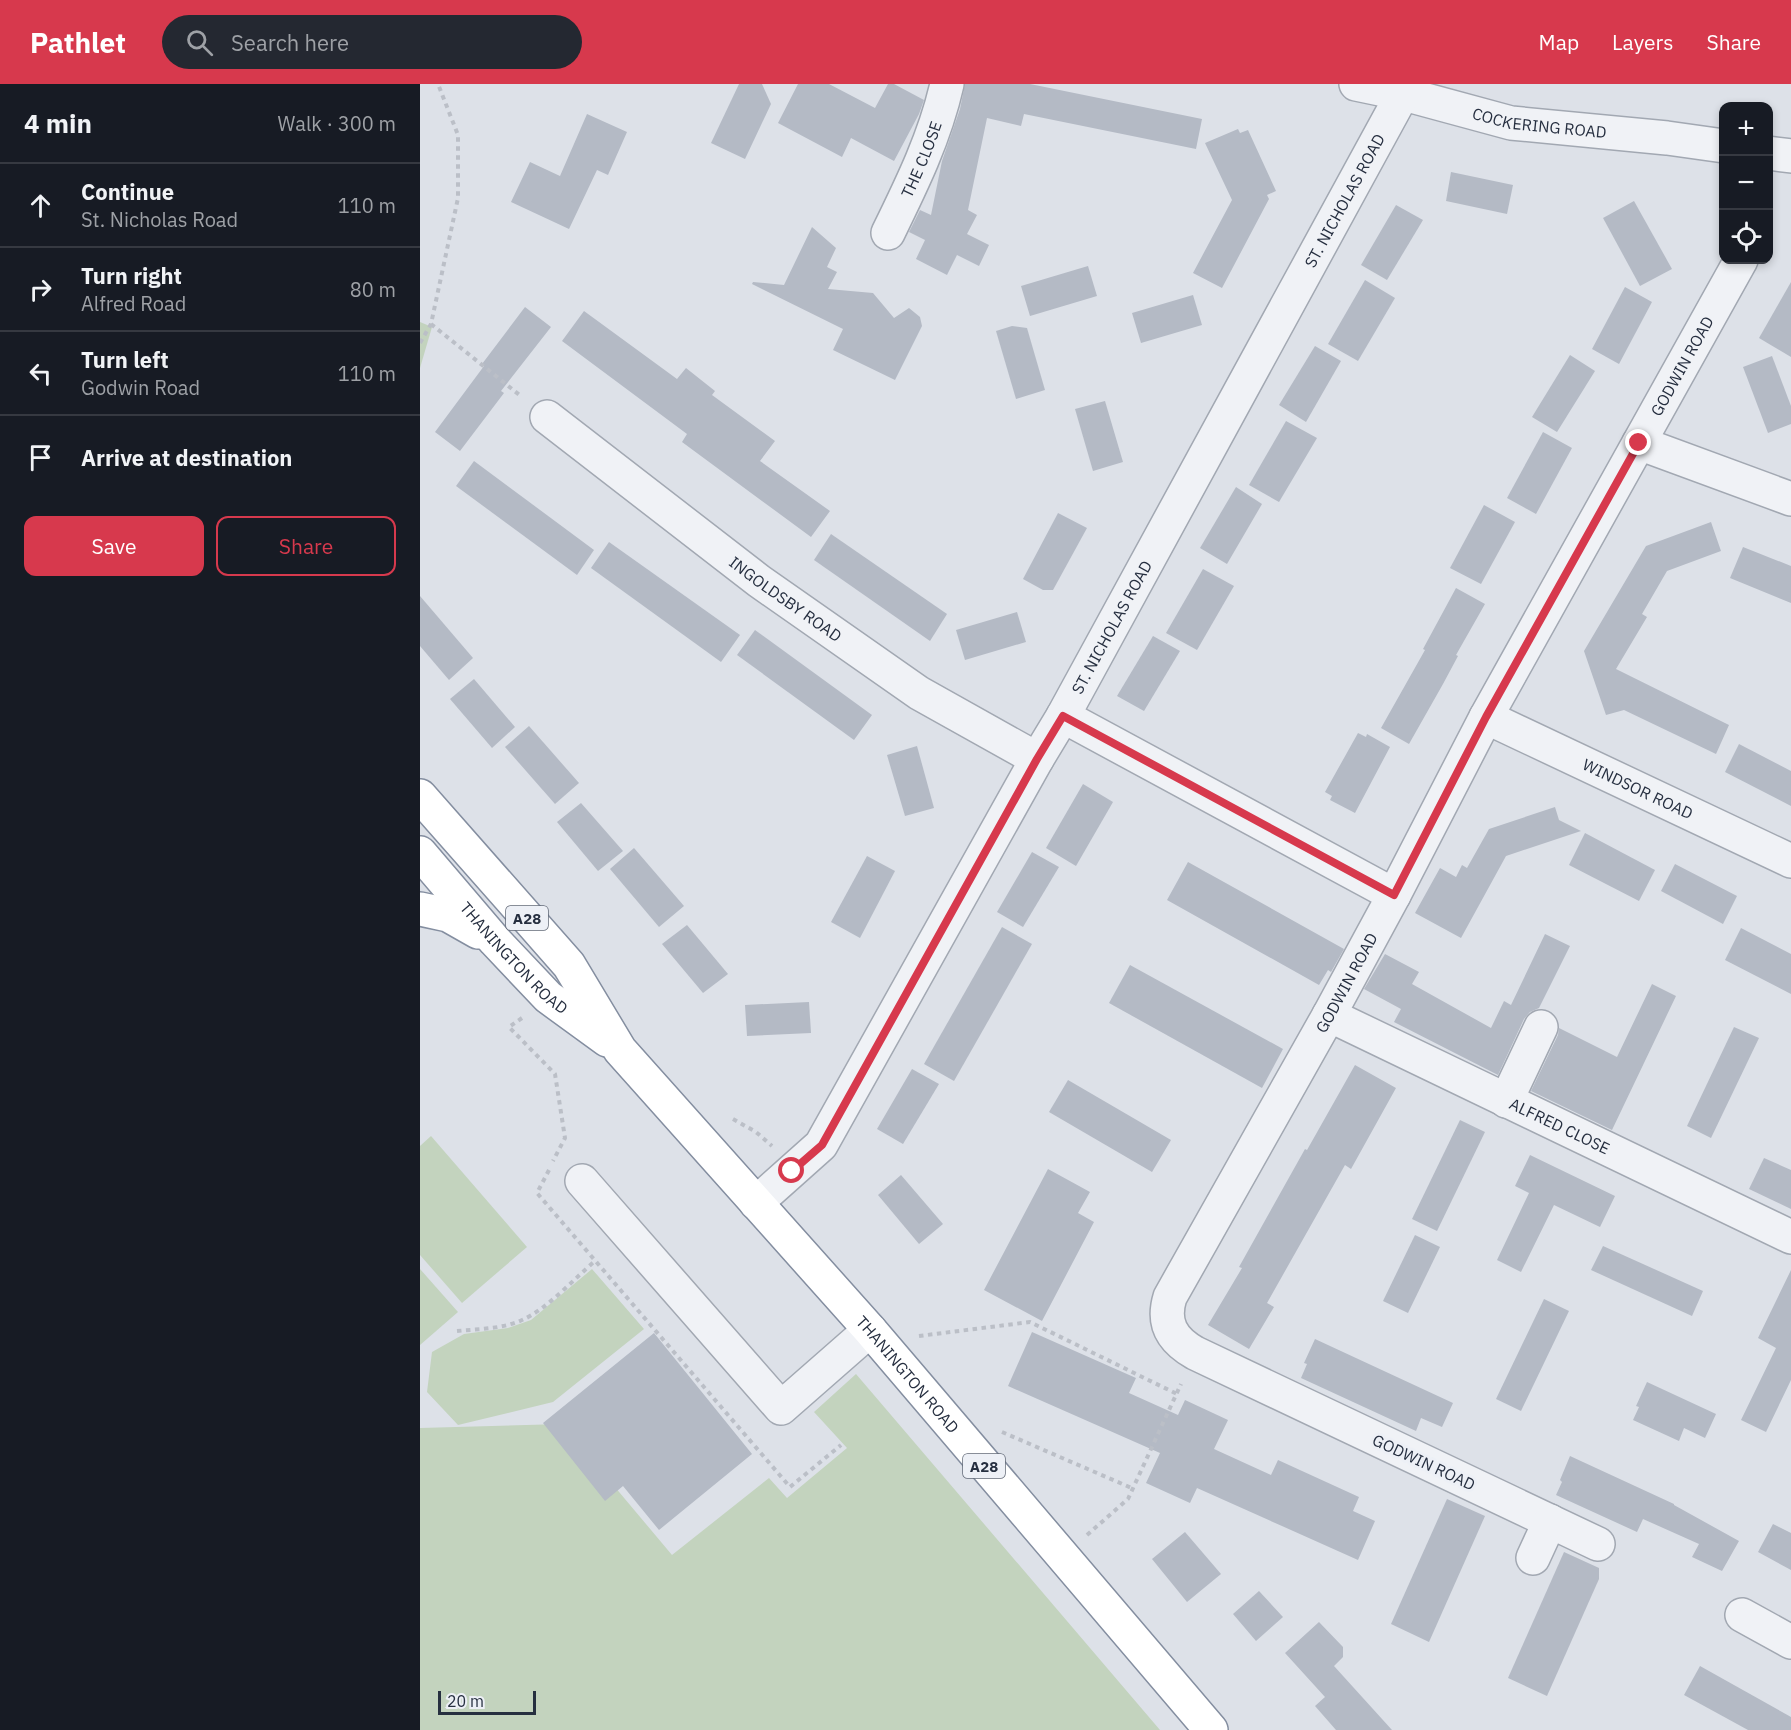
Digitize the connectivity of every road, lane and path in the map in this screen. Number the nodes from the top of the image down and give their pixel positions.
1 (438, 84) edge
2 (947, 84) edge
3 (1356, 84) edge
4 (1406, 89) edge
5 (1719, 145) edge
6 (888, 233) dead end
7 (1739, 264) edge
8 (431, 324) junction
9 (420, 343) edge
10 (547, 417) joint
11 (1639, 443) junction
12 (1791, 499) edge
13 (1063, 716) junction
14 (1486, 717) junction
15 (1037, 759) junction
16 (420, 796) edge
17 (420, 853) edge
18 (1791, 861) edge
19 (1394, 895) junction
20 (420, 909) edge
21 (495, 941) junction
22 (1329, 1016) junction
23 (1541, 1027) dead end
24 (621, 1050) junction
25 (1506, 1101) junction
26 (582, 1181) dead end
27 (756, 1203) junction
28 (1791, 1237) edge
29 (595, 1261) dead end
30 (458, 1330) dead end
31 (870, 1330) junction
32 (662, 1340) dead end
33 (922, 1344) dead end
34 (1195, 1353) junction
35 (1177, 1394) junction
36 (993, 1428) dead end
37 (841, 1445) dead end
38 (1134, 1489) junction
39 (1550, 1521) junction
40 (1598, 1544) dead end
41 (1062, 1557) junction
42 (1533, 1558) dead end
43 (1742, 1615) dead end
44 (1791, 1642) edge
45 (1212, 1730) edge

1 - 8 path
2 - 6 street, THE CLOSE
3 - 4 street, COCKERING ROAD
4 - 5 street, COCKERING ROAD
4 - 13 street, ST. NICHOLAS ROAD
7 - 11 street, GODWIN ROAD
8 - 9 path
8 - 10 path
10 - 15 street, INGOLDSBY ROAD
11 - 12 street
11 - 14 street, GODWIN ROAD
13 - 15 street, ST. NICHOLAS ROAD
13 - 19 street
14 - 18 street, WINDSOR ROAD
14 - 19 street, GODWIN ROAD
15 - 27 street, ST. NICHOLAS ROAD
16 - 24 highway, THANINGTON ROAD / A28
17 - 21 highway, THANINGTON ROAD / A28
19 - 22 street, GODWIN ROAD
20 - 21 highway
21 - 24 highway, THANINGTON ROAD / A28
22 - 25 street, ALFRED CLOSE
22 - 34 street, GODWIN ROAD
23 - 25 street
24 - 27 highway, THANINGTON ROAD / A28
25 - 28 street, ALFRED CLOSE
26 - 31 street
27 - 31 highway, THANINGTON ROAD / A28
29 - 30 path
31 - 41 highway, THANINGTON ROAD / A28
32 - 37 path
33 - 35 path
34 - 35 path
34 - 39 street, GODWIN ROAD
35 - 38 path
36 - 38 path
38 - 41 path
39 - 40 street, GODWIN ROAD
39 - 42 street
41 - 45 highway, THANINGTON ROAD / A28
43 - 44 street

